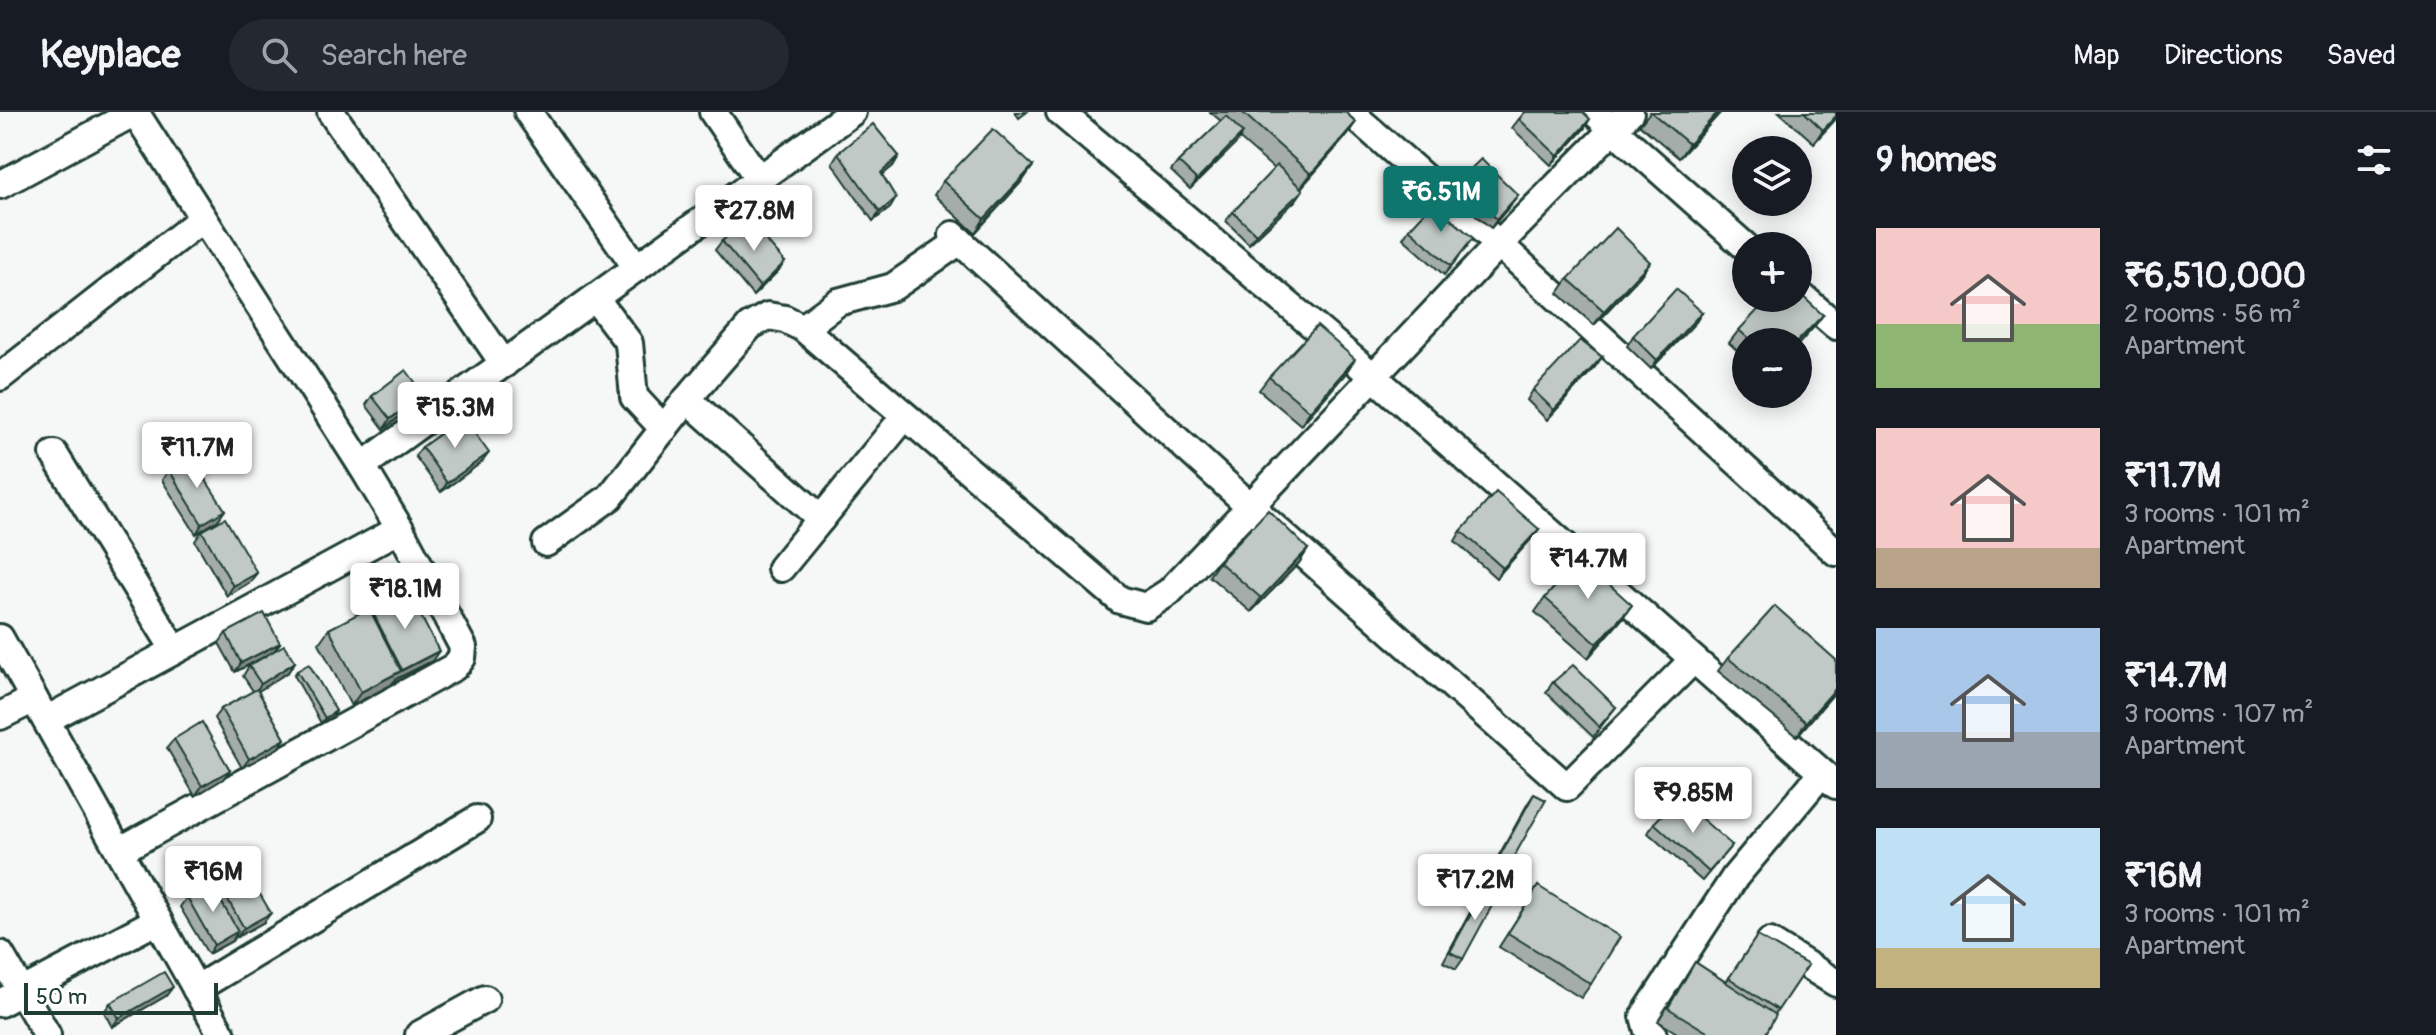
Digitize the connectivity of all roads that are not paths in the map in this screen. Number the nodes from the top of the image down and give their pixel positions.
1 (127, 112) edge
2 (136, 112) edge
3 (331, 112) edge
4 (528, 112) edge
5 (713, 112) edge
6 (852, 112) edge
7 (1060, 112) edge
8 (1350, 112) edge
9 (1594, 112) edge
10 (1622, 121) edge
11 (759, 179) junction
12 (0, 185) edge
13 (203, 218) junction
14 (1732, 233) edge
15 (1499, 244) junction
16 (637, 268) junction
17 (595, 298) junction
18 (1812, 305) edge
19 (1836, 326) edge
20 (803, 328) junction
21 (504, 364) junction
22 (0, 377) edge
23 (1374, 377) junction
24 (687, 399) junction
25 (905, 416) junction
26 (664, 429) junction
27 (54, 454) dead end
28 (362, 466) junction
29 (1251, 507) junction
30 (821, 519) junction
31 (400, 529) junction
32 (546, 543) dead end
33 (1836, 552) edge
34 (781, 568) dead end
35 (0, 638) edge
36 (174, 649) junction
37 (1693, 660) junction
38 (40, 710) junction
39 (0, 716) edge
40 (1829, 779) edge
41 (477, 819) dead end
42 (119, 851) junction
43 (158, 920) junction
44 (1770, 942) edge
45 (0, 954) edge
46 (1836, 983) edge
47 (196, 989) junction
48 (11, 997) edge
49 (485, 999) dead end
50 (47, 1035) edge
51 (222, 1035) edge
52 (419, 1035) edge
53 (1653, 1035) edge

1 - 2 street
2 - 12 street
2 - 13 street
3 - 21 street
4 - 16 street
5 - 11 street
6 - 11 street
7 - 23 street
8 - 15 street
9 - 10 street
10 - 14 street
10 - 15 street
11 - 16 street
13 - 22 street
13 - 28 street
15 - 23 street
15 - 33 street
16 - 17 street
17 - 21 street
17 - 26 street
18 - 19 street
20 - 24 street
20 - 25 street
20 - 29 street
21 - 28 street
23 - 29 street
23 - 37 street
24 - 26 street
24 - 30 street
25 - 29 street
25 - 30 street
26 - 32 street
27 - 36 street
28 - 31 street
29 - 37 street
30 - 34 street
31 - 36 street
31 - 42 street
35 - 38 street
36 - 38 street
37 - 40 street
38 - 39 street
38 - 42 street
40 - 53 street
41 - 47 street
42 - 43 street
43 - 47 street
43 - 48 street
44 - 46 street
45 - 48 street
47 - 51 street
48 - 50 street
49 - 52 street

